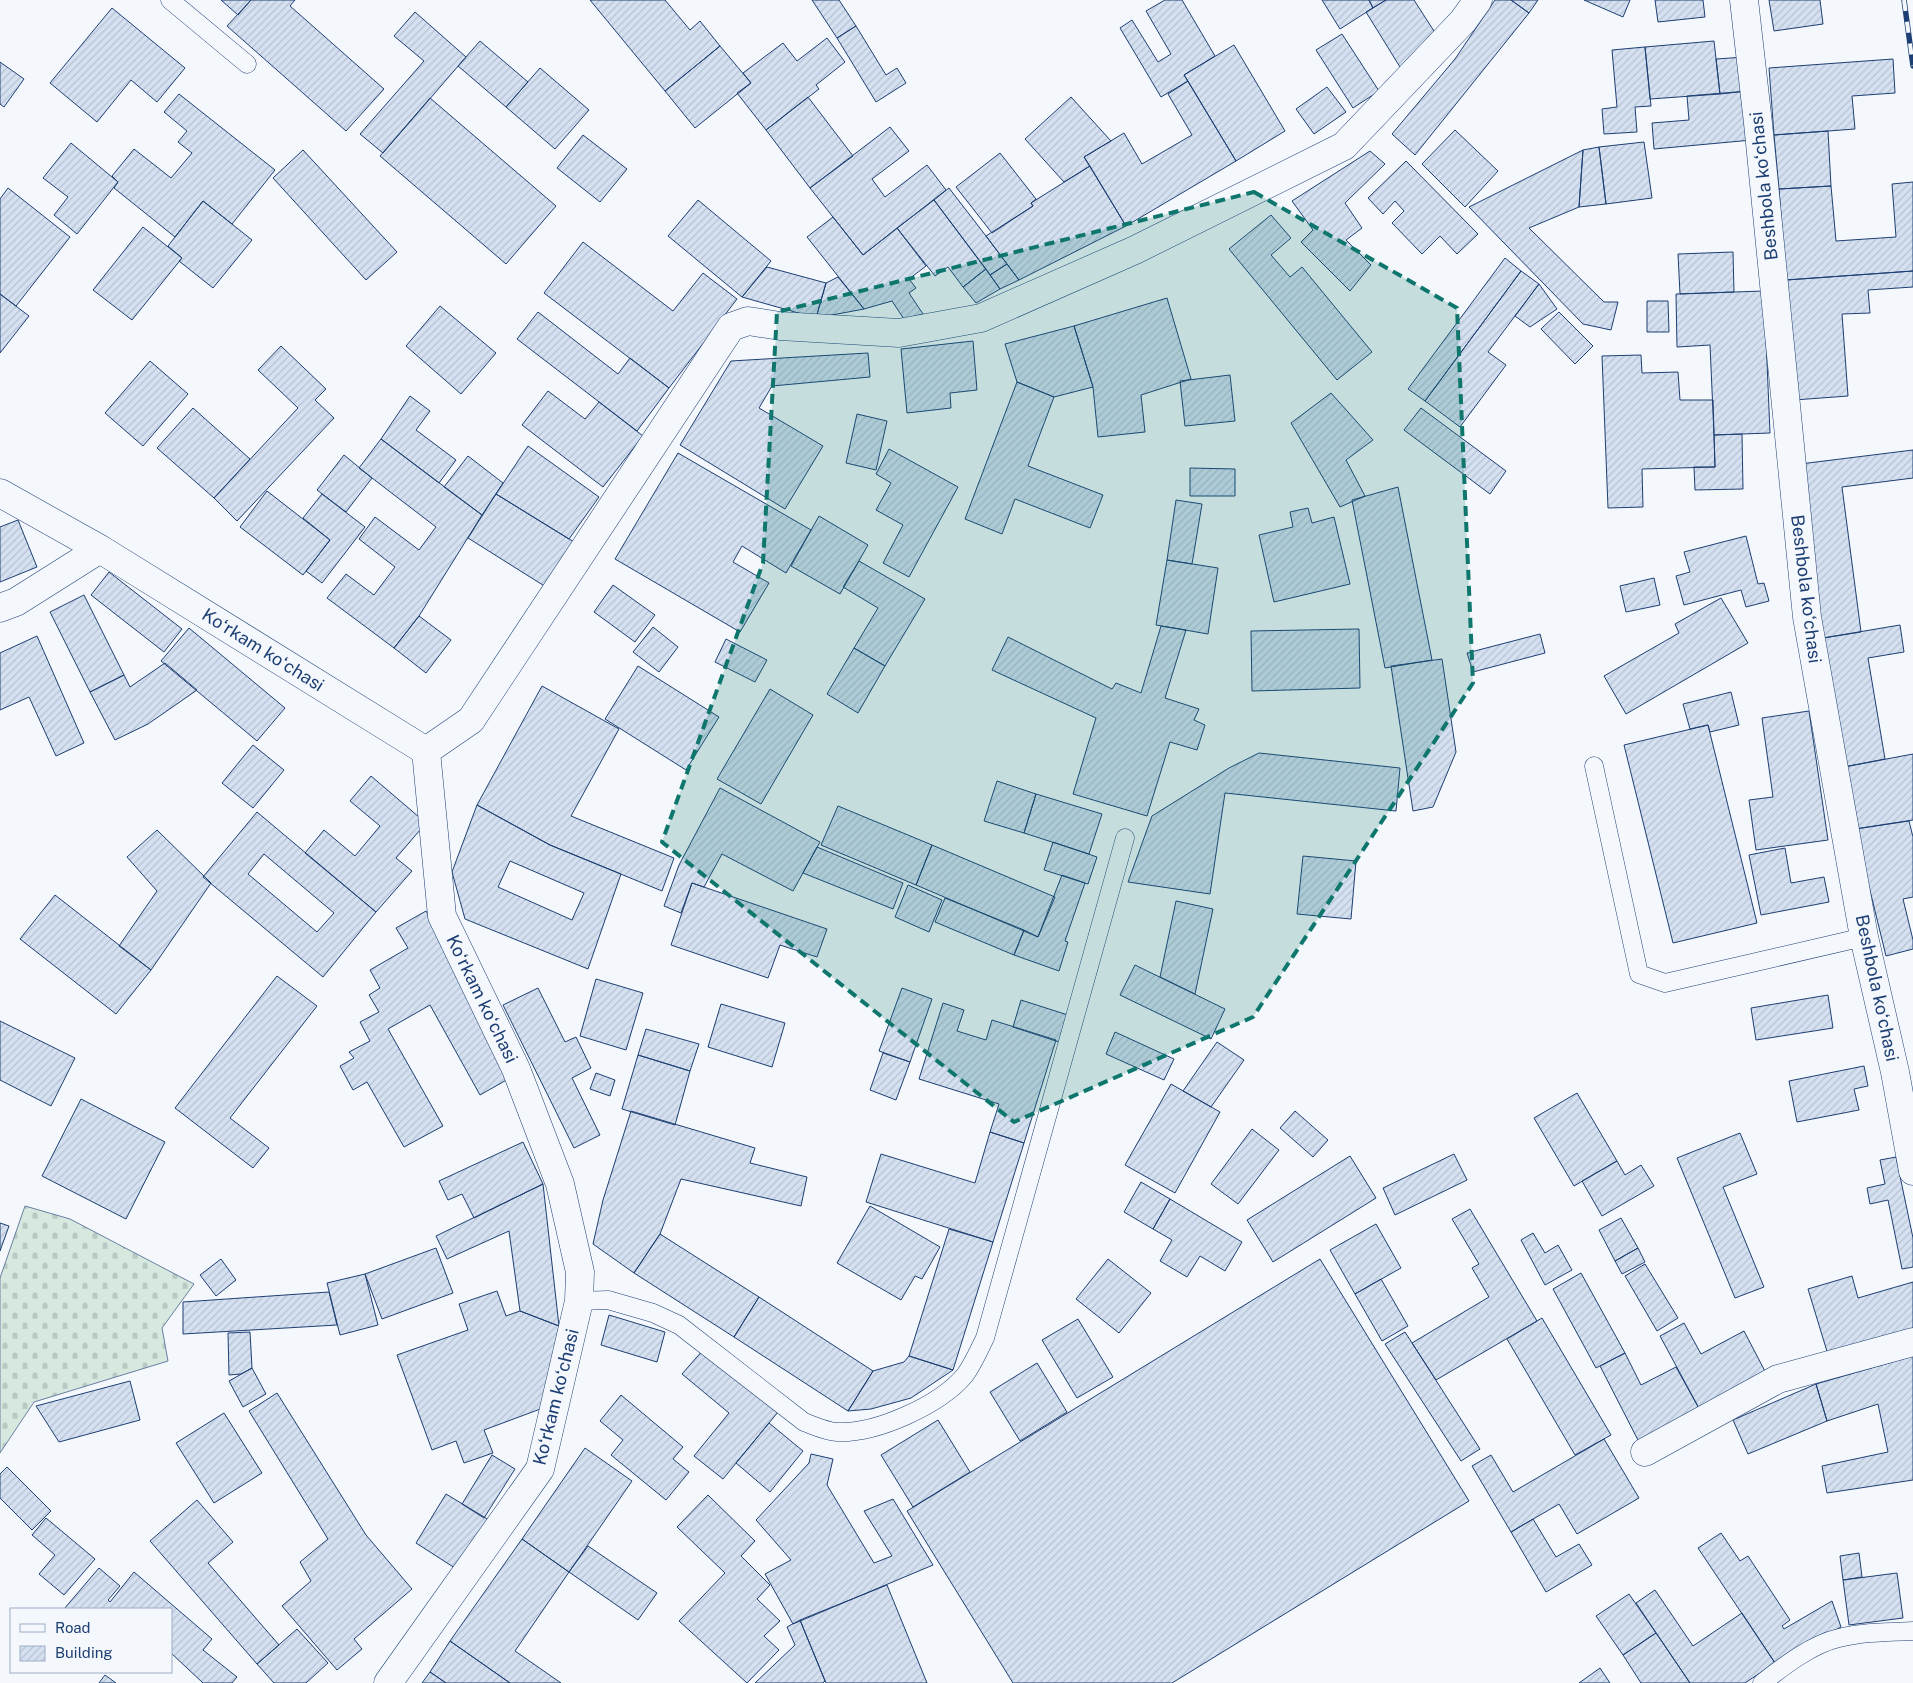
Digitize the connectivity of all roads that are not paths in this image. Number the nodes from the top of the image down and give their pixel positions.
1 (170, 0) edge
2 (1478, 0) edge
3 (1744, 0) edge
4 (247, 64) dead end
5 (0, 493) edge
6 (100, 549) junction
7 (0, 608) edge
8 (426, 751) junction
9 (1594, 766) dead end
10 (1125, 838) dead end
11 (1864, 937) junction
12 (1913, 1171) edge
13 (579, 1301) junction
14 (1913, 1342) edge
15 (1645, 1452) dead end
16 (1913, 1631) edge
17 (388, 1683) edge
18 (1762, 1683) edge

1 - 4 lane
2 - 8 street
3 - 11 street, Beshbola koʻchasi
5 - 6 street, Koʻrkam koʻchasi
6 - 7 street
6 - 8 street, Koʻrkam koʻchasi
8 - 13 street, Koʻrkam koʻchasi
9 - 11 lane
10 - 13 lane
11 - 12 street, Beshbola koʻchasi
13 - 17 street, Koʻrkam koʻchasi
14 - 15 street
16 - 18 lane

